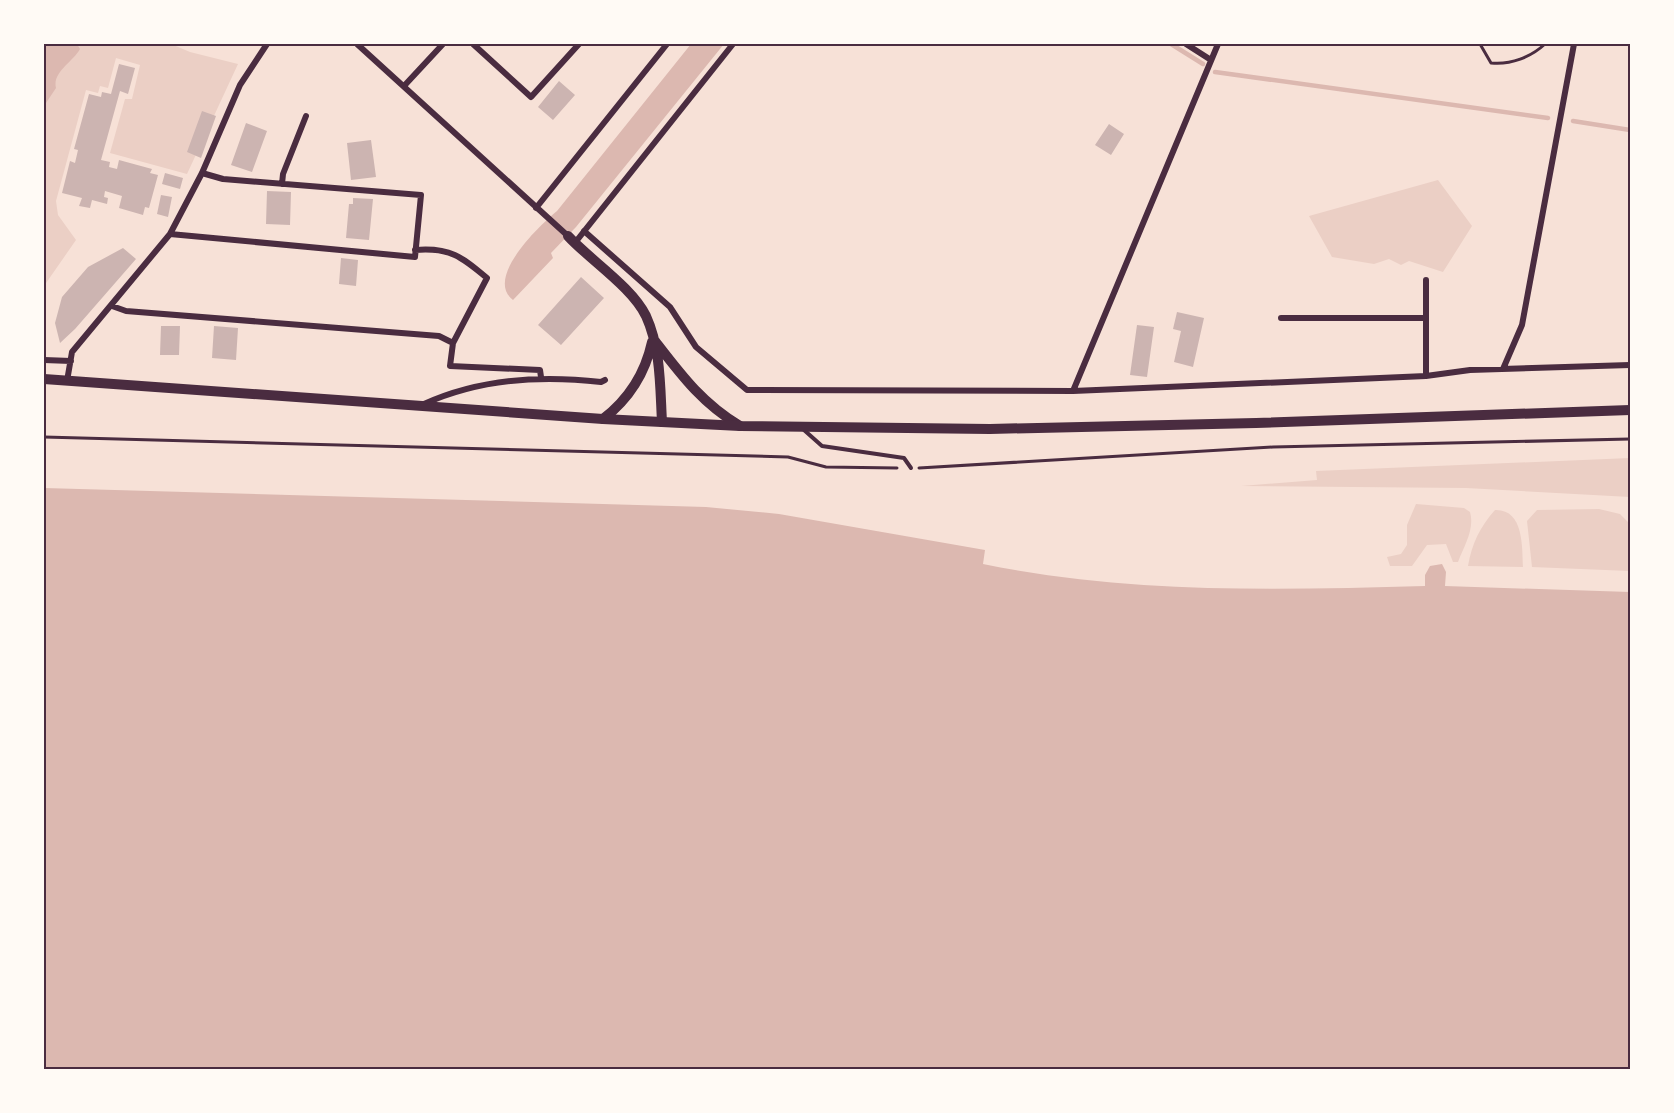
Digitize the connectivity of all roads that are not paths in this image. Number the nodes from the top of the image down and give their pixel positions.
1 (267, 44) edge
2 (357, 44) edge
3 (443, 44) edge
4 (473, 44) edge
5 (579, 44) edge
6 (667, 44) edge
7 (733, 44) edge
8 (1186, 44) edge
9 (1218, 44) edge
10 (1574, 44) edge
11 (1211, 60) junction
12 (404, 86) junction
13 (306, 116) dead end
14 (202, 173) junction
15 (282, 184) junction
16 (536, 208) junction
17 (584, 231) junction
18 (170, 234) junction
19 (571, 240) junction
20 (416, 250) junction
21 (1426, 280) dead end
22 (112, 306) junction
23 (1281, 318) dead end
24 (1426, 318) junction
25 (653, 339) junction
26 (453, 342) junction
27 (44, 360) edge
28 (71, 362) junction
29 (1630, 365) edge
30 (1503, 369) junction
31 (1426, 376) junction
32 (541, 377) junction
33 (44, 379) edge
34 (606, 380) dead end
35 (67, 381) junction
36 (1073, 391) junction
37 (420, 406) junction
38 (1630, 410) edge
39 (603, 419) junction
40 (662, 422) junction
41 (740, 426) junction
42 (800, 427) junction
43 (911, 468) dead end

1 - 14 street
2 - 12 street
3 - 12 street
4 - 5 street
6 - 16 street
7 - 17 street
8 - 11 street
9 - 11 street
10 - 30 street
11 - 36 street
12 - 16 street
13 - 15 street
14 - 15 street
14 - 18 street
15 - 20 street
16 - 19 street
17 - 19 street
17 - 36 street
18 - 20 street
18 - 22 street
19 - 25 main road
20 - 26 street
21 - 24 street
22 - 26 street
22 - 28 street
23 - 24 street
24 - 31 street
25 - 39 main road
25 - 40 main road
25 - 41 main road
26 - 32 street
27 - 28 street
28 - 35 street
29 - 30 street
30 - 31 street
31 - 36 street
32 - 34 street
32 - 37 street
33 - 35 main road
35 - 37 main road
37 - 39 main road
38 - 42 main road
39 - 40 main road
40 - 41 main road
41 - 42 main road
42 - 43 lane

